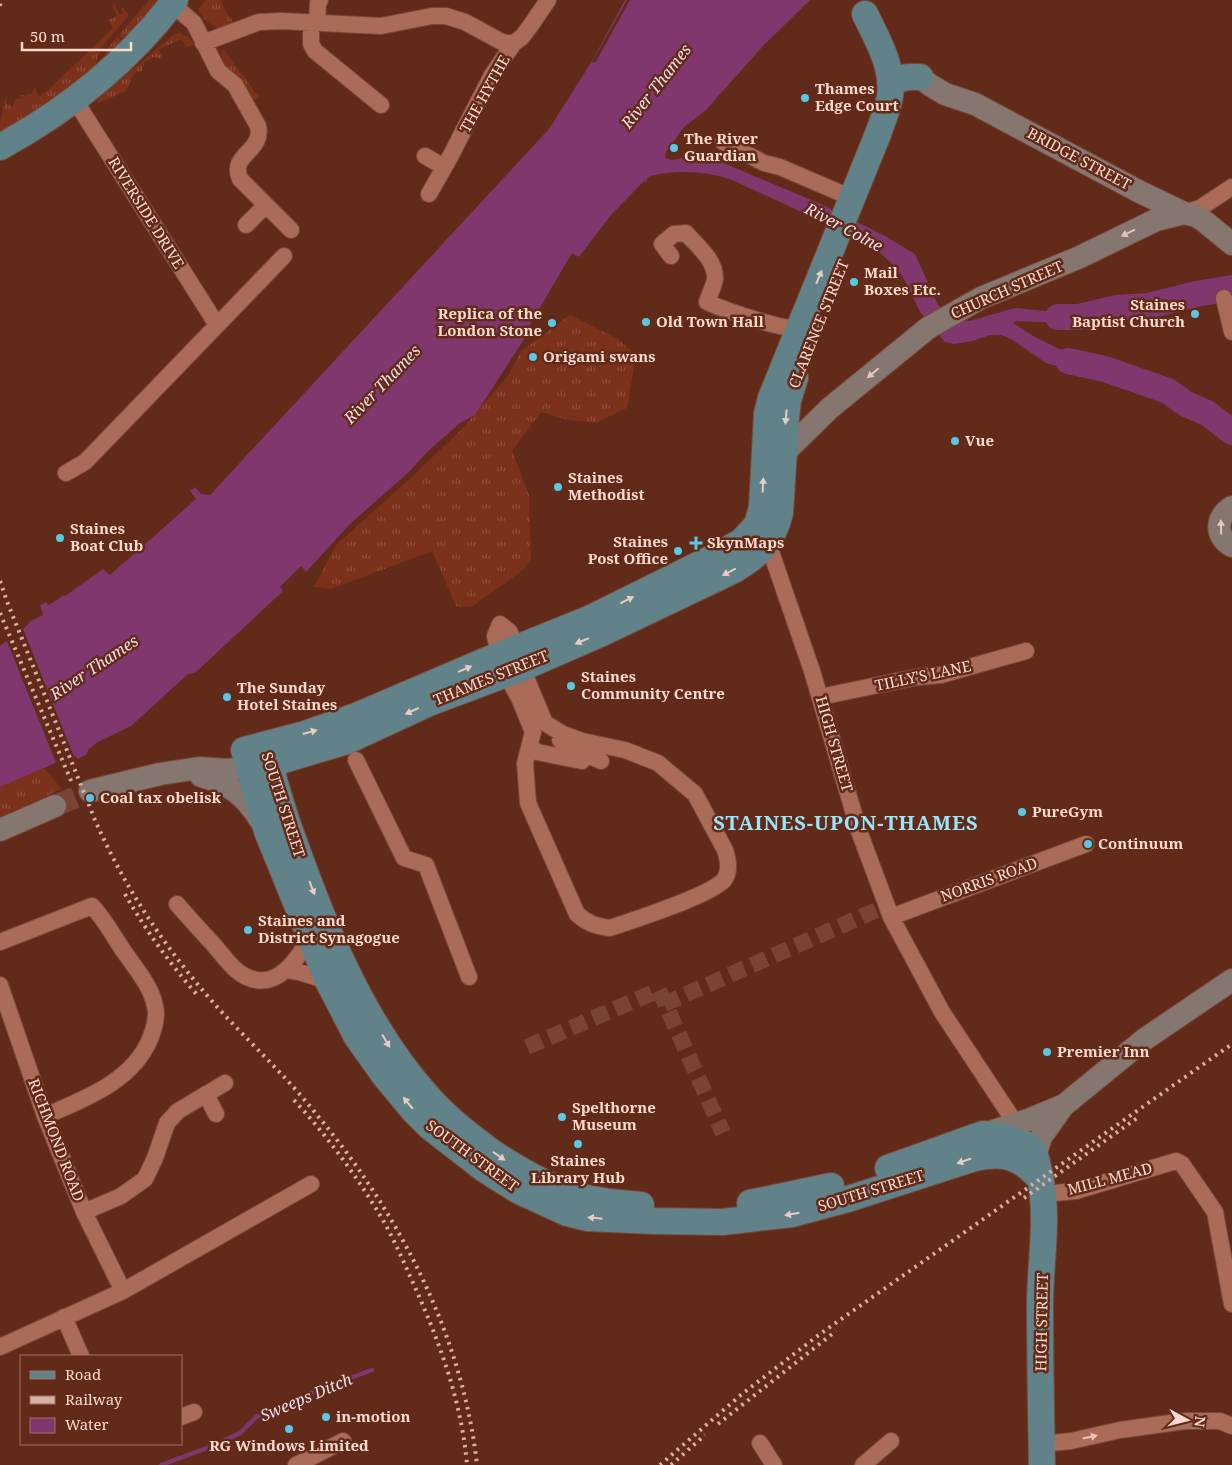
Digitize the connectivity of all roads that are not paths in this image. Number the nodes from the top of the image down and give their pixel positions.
1 (320, 0) edge
2 (548, 0) edge
3 (173, 2) edge
4 (858, 7) edge
5 (314, 22) junction
6 (203, 43) junction
7 (514, 43) junction
8 (906, 78) junction
9 (76, 99) junction
10 (381, 105) dead end
11 (723, 142) dead end
12 (0, 147) edge
13 (425, 156) dead end
14 (444, 167) junction
15 (1232, 187) edge
16 (429, 194) dead end
17 (266, 205) junction
18 (854, 207) junction
19 (1184, 212) junction
20 (246, 225) dead end
21 (291, 230) dead end
22 (1232, 244) edge
23 (284, 256) dead end
24 (670, 256) dead end
25 (1224, 298) dead end
26 (217, 325) junction
27 (808, 325) junction
28 (1232, 328) edge
29 (775, 445) junction
30 (66, 473) dead end
31 (1232, 507) edge
32 (760, 536) junction
33 (1232, 546) edge
34 (1026, 651) dead end
35 (511, 661) junction
36 (820, 697) junction
37 (536, 733) junction
38 (256, 757) junction
39 (356, 760) dead end
40 (190, 769) junction
41 (90, 791) tunnel mouth
42 (55, 806) tunnel mouth
43 (0, 830) edge
44 (268, 830) junction
45 (1086, 844) dead end
46 (177, 904) dead end
47 (891, 916) junction
48 (310, 936) junction
49 (0, 942) edge
50 (287, 970) junction
51 (469, 977) dead end
52 (1232, 980) edge
53 (328, 981) junction
54 (0, 985) edge
55 (225, 1083) dead end
56 (206, 1094) junction
57 (1063, 1106) junction
58 (216, 1114) dead end
59 (45, 1116) junction
60 (1027, 1153) junction
61 (311, 1184) dead end
62 (84, 1212) junction
63 (123, 1291) junction
64 (1232, 1304) edge
65 (64, 1317) junction
66 (0, 1347) edge
67 (81, 1355) edge
68 (1232, 1426) edge
69 (343, 1441) dead end
70 (891, 1441) dead end
71 (760, 1442) dead end
72 (1042, 1455) edge
73 (296, 1465) edge
74 (774, 1465) edge
75 (863, 1465) edge

1 - 5 street
2 - 7 street, THE HYTHE
3 - 6 street
3 - 9 main road
4 - 8 main road, CLARENCE STREET
5 - 6 street
5 - 7 street
5 - 10 street
6 - 17 street
7 - 14 street, THE HYTHE
8 - 18 main road, CLARENCE STREET
8 - 19 main road, BRIDGE STREET
9 - 12 main road
9 - 26 street, RIVERSIDE DRIVE
11 - 18 street
13 - 14 street
14 - 16 street, THE HYTHE
15 - 19 street, CHURCH STREET
17 - 20 street
17 - 21 street
18 - 27 main road, CLARENCE STREET
19 - 22 main road, BRIDGE STREET
19 -> 29 main road, CHURCH STREET
23 - 26 street
24 - 27 street
25 - 28 street
26 - 30 street
27 - 29 main road, CLARENCE STREET
29 - 32 main road
33 -> 31 main road
32 - 35 main road, THAMES STREET
32 - 36 street, HIGH STREET
34 - 36 street, TILLY'S LANE
35 - 37 street
35 - 38 main road, THAMES STREET
36 - 47 street, HIGH STREET
37 - 37 street
38 - 40 main road, THAMES STREET
38 - 44 main road, SOUTH STREET
38 -> 60 main road, SOUTH STREET
39 - 51 street
40 - 41 main road, THAMES STREET
40 - 44 main road
42 - 43 main road
44 - 48 main road, SOUTH STREET
45 - 47 street, NORRIS ROAD
46 - 50 street
47 - 60 street, HIGH STREET
48 - 50 street
48 - 53 main road, SOUTH STREET
49 - 59 street
50 - 53 street
52 - 57 main road
60 -> 53 main road, SOUTH STREET
54 - 59 street, RICHMOND ROAD
55 - 56 street
56 - 58 street
56 - 62 street
57 - 60 main road
57 - 60 main road
59 - 62 street, RICHMOND ROAD
60 - 64 street, MILL MEAD
60 - 72 main road, HIGH STREET
61 - 63 street
62 - 63 street, RICHMOND ROAD
63 - 65 street
65 - 66 street
65 - 67 street
72 -> 68 street
69 - 73 street
70 - 75 street
71 - 74 street

